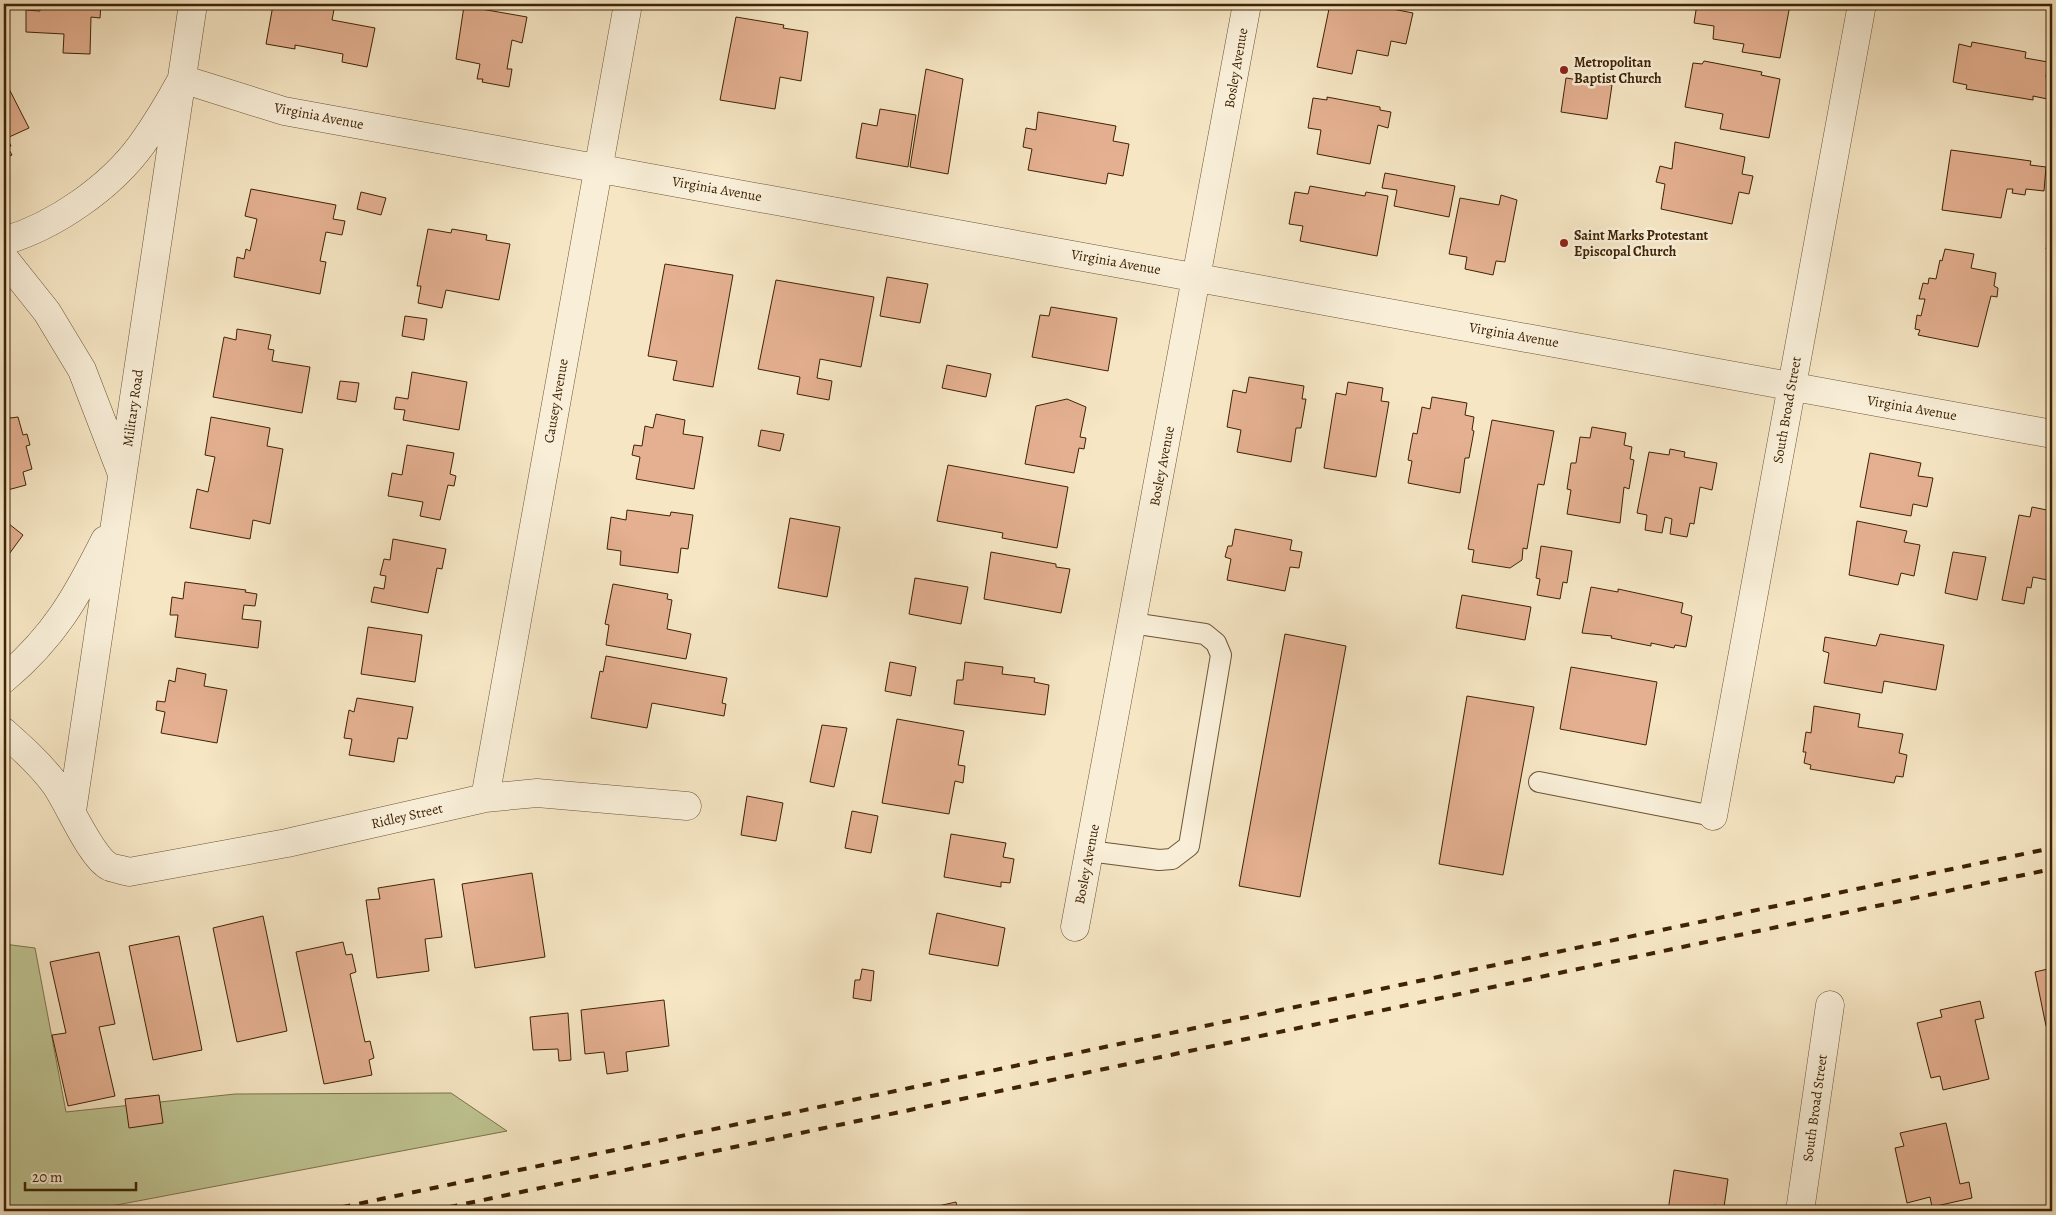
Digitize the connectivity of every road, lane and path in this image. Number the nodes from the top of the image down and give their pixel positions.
1 (628, 4) edge
2 (1247, 4) edge
3 (1862, 4) edge
4 (190, 11) edge
5 (182, 78) junction
6 (598, 167) junction
7 (4, 241) edge
8 (4, 258) edge
9 (1197, 277) junction
10 (1792, 386) junction
11 (2052, 434) edge
12 (123, 477) junction
13 (116, 519) junction
14 (1132, 622) junction
15 (4, 679) edge
16 (4, 732) edge
17 (1539, 782) dead end
18 (485, 798) junction
19 (687, 806) dead end
20 (72, 811) junction
21 (1714, 816) joint
22 (1089, 851) junction
23 (1075, 927) dead end
24 (1830, 1005) dead end
25 (1800, 1211) edge

1 - 6 street, Causey Avenue
2 - 9 street, Bosley Avenue
3 - 10 street, South Broad Street
4 - 5 street, Military Road
5 - 6 street, Virginia Avenue
5 - 7 street
5 - 12 street, Military Road
6 - 9 street, Virginia Avenue
6 - 18 street, Causey Avenue
8 - 12 street
9 - 10 street, Virginia Avenue
9 - 14 street, Bosley Avenue
10 - 11 street, Virginia Avenue
10 - 21 street, South Broad Street
12 - 13 street, Military Road
13 - 15 street
13 - 20 street, Military Road
14 - 22 street, Bosley Avenue
14 - 22 lane
16 - 20 street
17 - 21 lane
18 - 19 street, Ridley Street
18 - 20 street, Ridley Street
22 - 23 street, Bosley Avenue
24 - 25 street, South Broad Street

